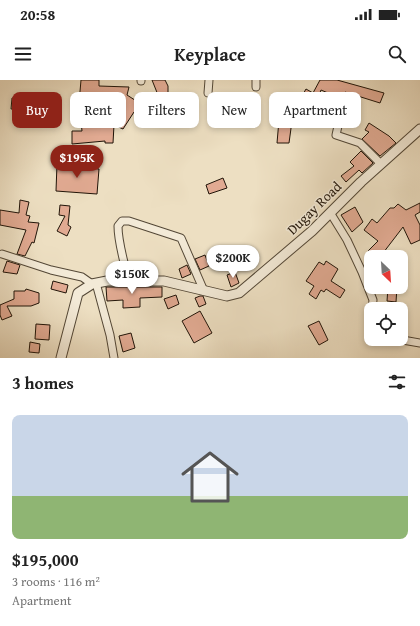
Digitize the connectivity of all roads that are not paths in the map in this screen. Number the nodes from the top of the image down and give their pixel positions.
1 (209, 80) edge
2 (208, 92) edge
3 (338, 128) edge
4 (420, 129) edge
5 (381, 164) junction
6 (331, 214) junction
7 (2, 254) dead end
8 (128, 281) junction
9 (94, 284) junction
10 (204, 291) junction
11 (373, 302) edge
12 (408, 341) edge
13 (420, 344) edge
14 (61, 358) edge
15 (114, 358) edge

1 - 2 street
3 - 5 street
4 - 5 street, Dugay Road
5 - 6 street, Dugay Road
6 - 10 street, Dugay Road
6 - 11 street
7 - 9 street
8 - 9 street, Dugay Road
8 - 10 street, Dugay Road
8 - 10 street
9 - 14 street
9 - 15 street
12 - 13 street

